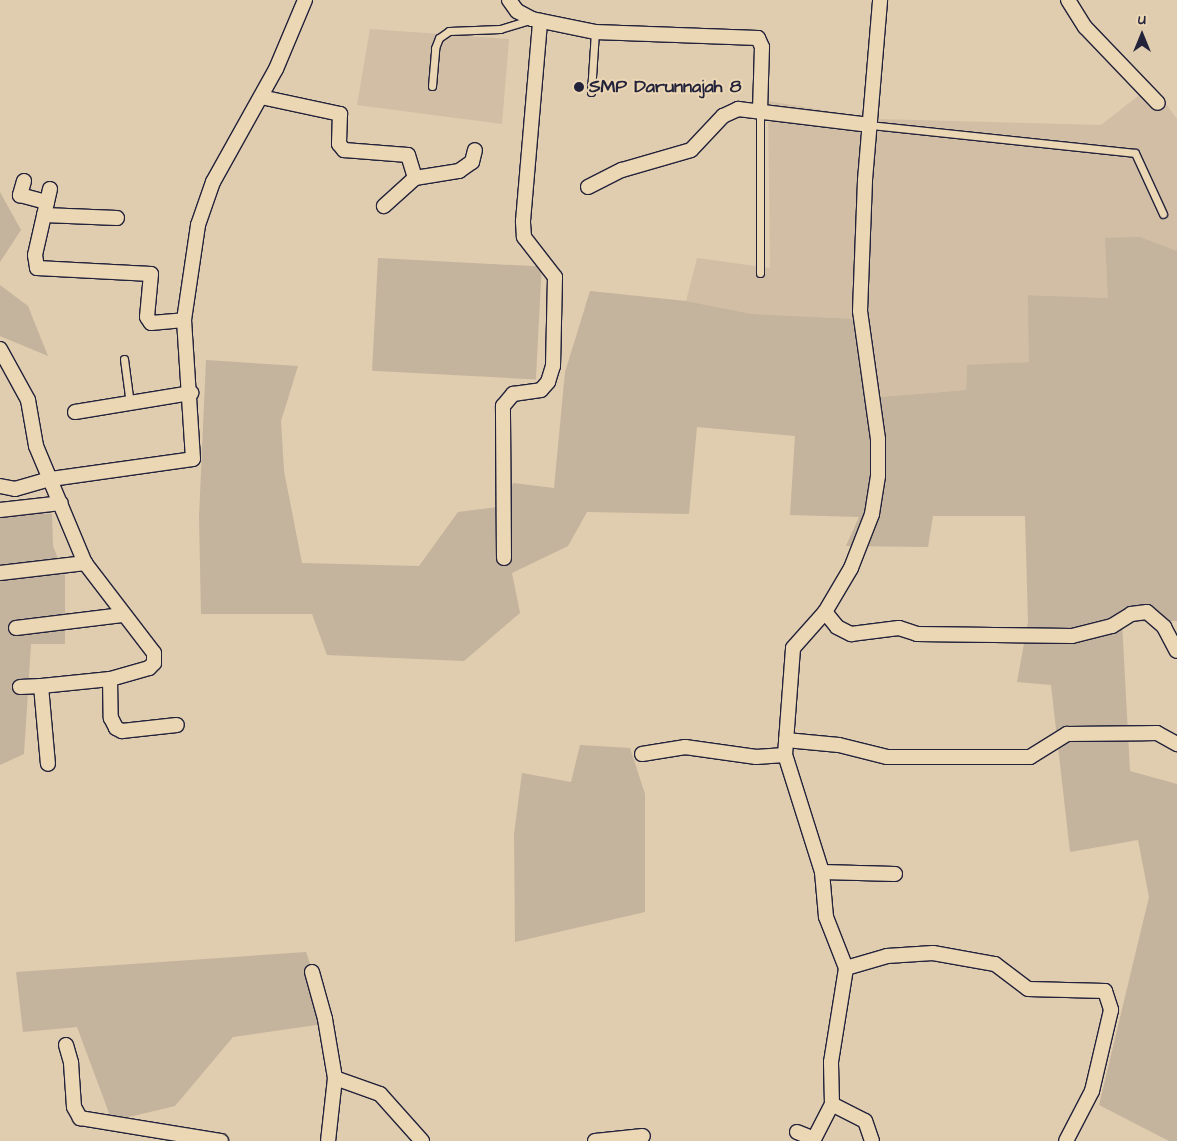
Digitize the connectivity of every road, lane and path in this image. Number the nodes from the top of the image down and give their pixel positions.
1 (304, 0) edge
2 (509, 0) edge
3 (880, 0) edge
4 (1068, 0) edge
5 (536, 20) junction
6 (595, 32) junction
7 (432, 86) dead end
8 (591, 92) dead end
9 (261, 97) junction
10 (1158, 104) dead end
11 (760, 110) junction
12 (870, 124) junction
13 (475, 150) dead end
14 (416, 178) junction
15 (24, 181) dead end
16 (588, 187) dead end
17 (47, 202) junction
18 (384, 206) dead end
19 (1163, 214) dead end
20 (117, 218) dead end
21 (760, 273) dead end
22 (184, 320) junction
23 (0, 349) edge
24 (124, 359) dead end
25 (191, 393) junction
26 (130, 404) junction
27 (75, 412) dead end
28 (51, 479) junction
29 (0, 486) edge
30 (61, 503) junction
31 (0, 510) edge
32 (504, 558) dead end
33 (85, 563) junction
34 (0, 573) edge
35 (825, 612) junction
36 (122, 615) junction
37 (16, 628) dead end
38 (1177, 650) edge
39 (110, 678) junction
40 (41, 686) junction
41 (20, 687) dead end
42 (177, 725) dead end
43 (786, 740) junction
44 (1177, 744) edge
45 (642, 754) dead end
46 (785, 755) junction
47 (48, 764) dead end
48 (822, 872) junction
49 (895, 874) dead end
50 (846, 968) junction
51 (312, 972) dead end
52 (66, 1045) dead end
53 (335, 1078) junction
54 (832, 1104) junction
55 (797, 1132) dead end
56 (146, 1135) edge
57 (643, 1136) dead end
58 (813, 1140) edge
59 (221, 1141) edge
60 (328, 1141) edge
61 (422, 1141) edge
62 (595, 1141) edge
63 (872, 1141) edge
64 (1066, 1141) edge

1 - 9 street
2 - 5 street
3 - 12 street
4 - 10 street
5 - 6 street
5 - 7 lane
5 - 32 street
6 - 8 lane
6 - 11 street
9 - 14 street
9 - 22 street
11 - 12 street
11 - 16 street
11 - 21 lane
12 - 19 lane
12 - 35 street
13 - 14 street
14 - 18 street
15 - 17 street
17 - 20 street
17 - 22 street
22 - 25 street
23 - 28 street
24 - 26 lane
25 - 26 street
25 - 28 street
26 - 27 street
28 - 29 street
28 - 30 street
30 - 31 street
30 - 33 street
33 - 34 street
33 - 36 street
35 - 38 street
35 - 43 street
36 - 37 street
36 - 39 street
39 - 40 street
39 - 42 street
40 - 41 street
40 - 47 street
43 - 44 street
43 - 46 street
45 - 46 street
46 - 48 street
48 - 49 street
48 - 50 street
50 - 54 street
50 - 64 street
51 - 53 street
52 - 56 street
53 - 60 street
53 - 61 street
54 - 58 street
54 - 63 street
55 - 58 street
56 - 59 street
57 - 62 street

